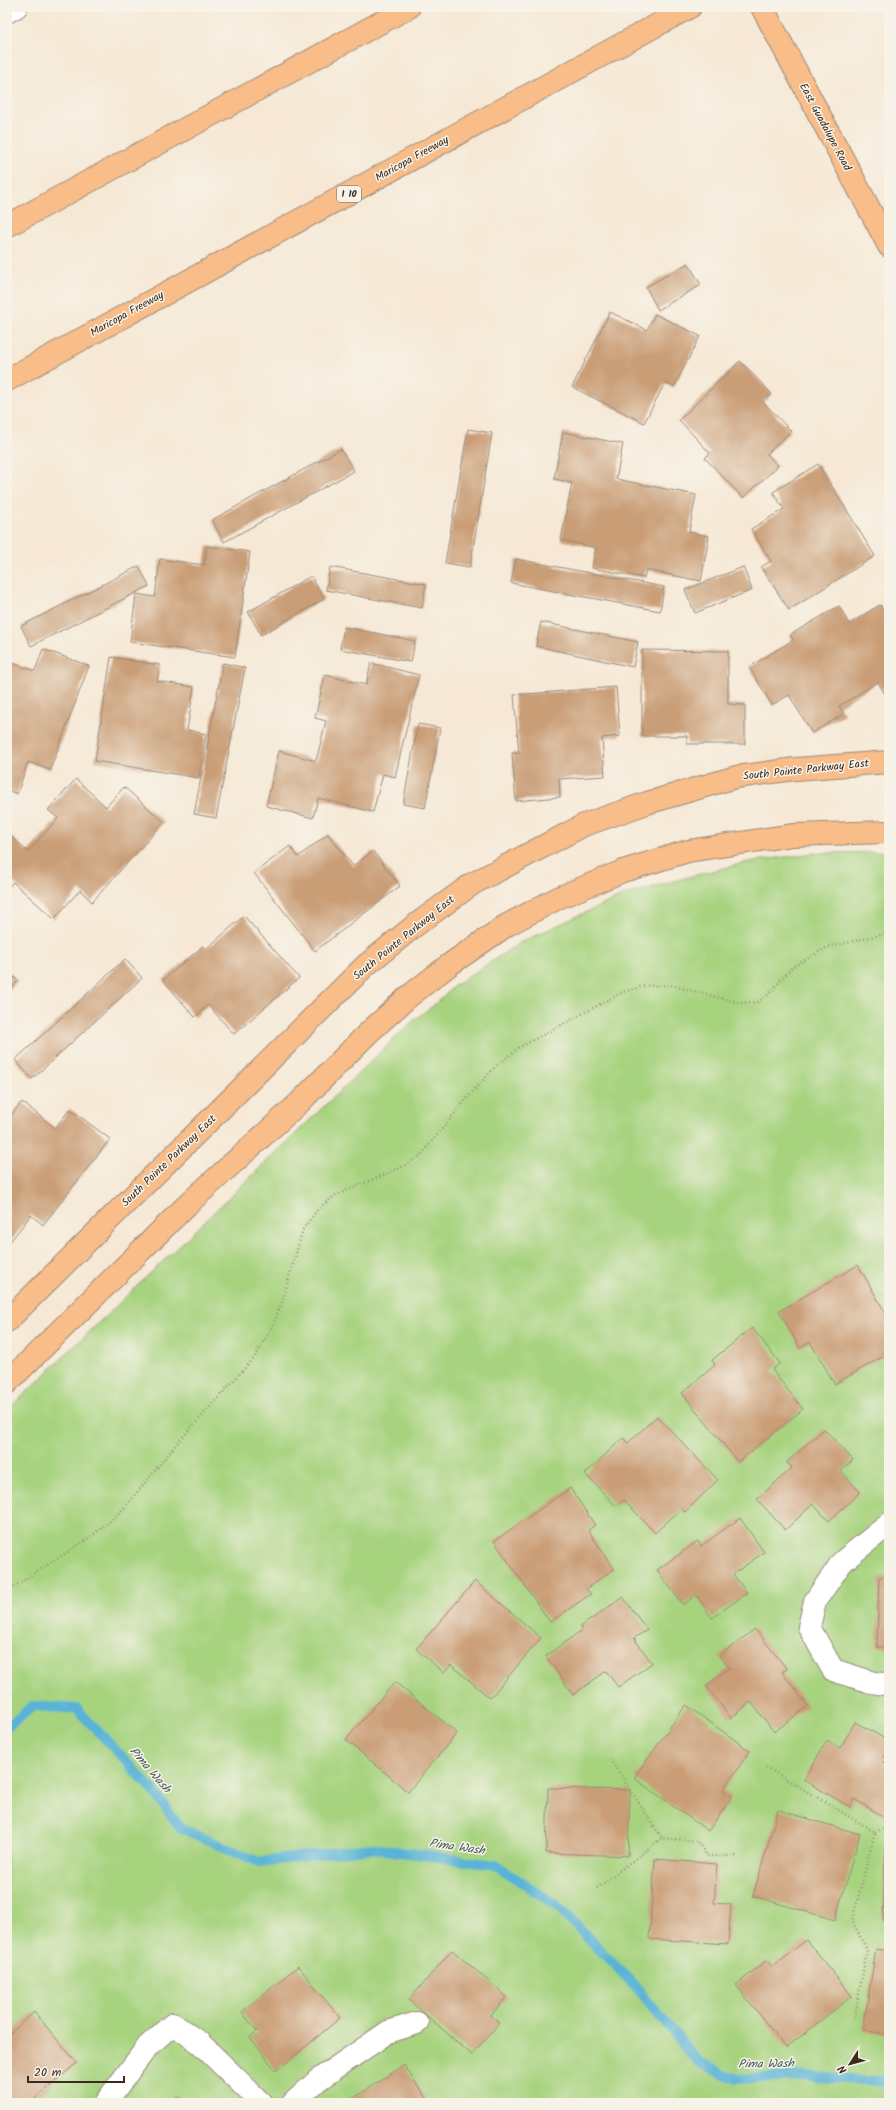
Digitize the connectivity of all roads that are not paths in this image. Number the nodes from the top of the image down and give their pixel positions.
1 (16, 7) edge
2 (409, 7) edge
3 (690, 7) edge
4 (762, 7) edge
5 (7, 12) edge
6 (7, 226) edge
7 (889, 246) edge
8 (7, 380) edge
9 (889, 762) edge
10 (889, 832) edge
11 (7, 1321) edge
12 (7, 1382) edge
13 (889, 1524) edge
14 (889, 1685) edge
15 (417, 2023) dead end
16 (105, 2103) edge
17 (261, 2103) edge
18 (293, 2103) edge

1 - 5 street
2 - 6 main road
3 - 8 main road, Maricopa Freeway / I 10
4 - 7 main road, East Guadalupe Road
9 - 11 main road, South Pointe Parkway East
10 - 12 main road
13 - 14 street
15 - 18 street
16 - 17 street

